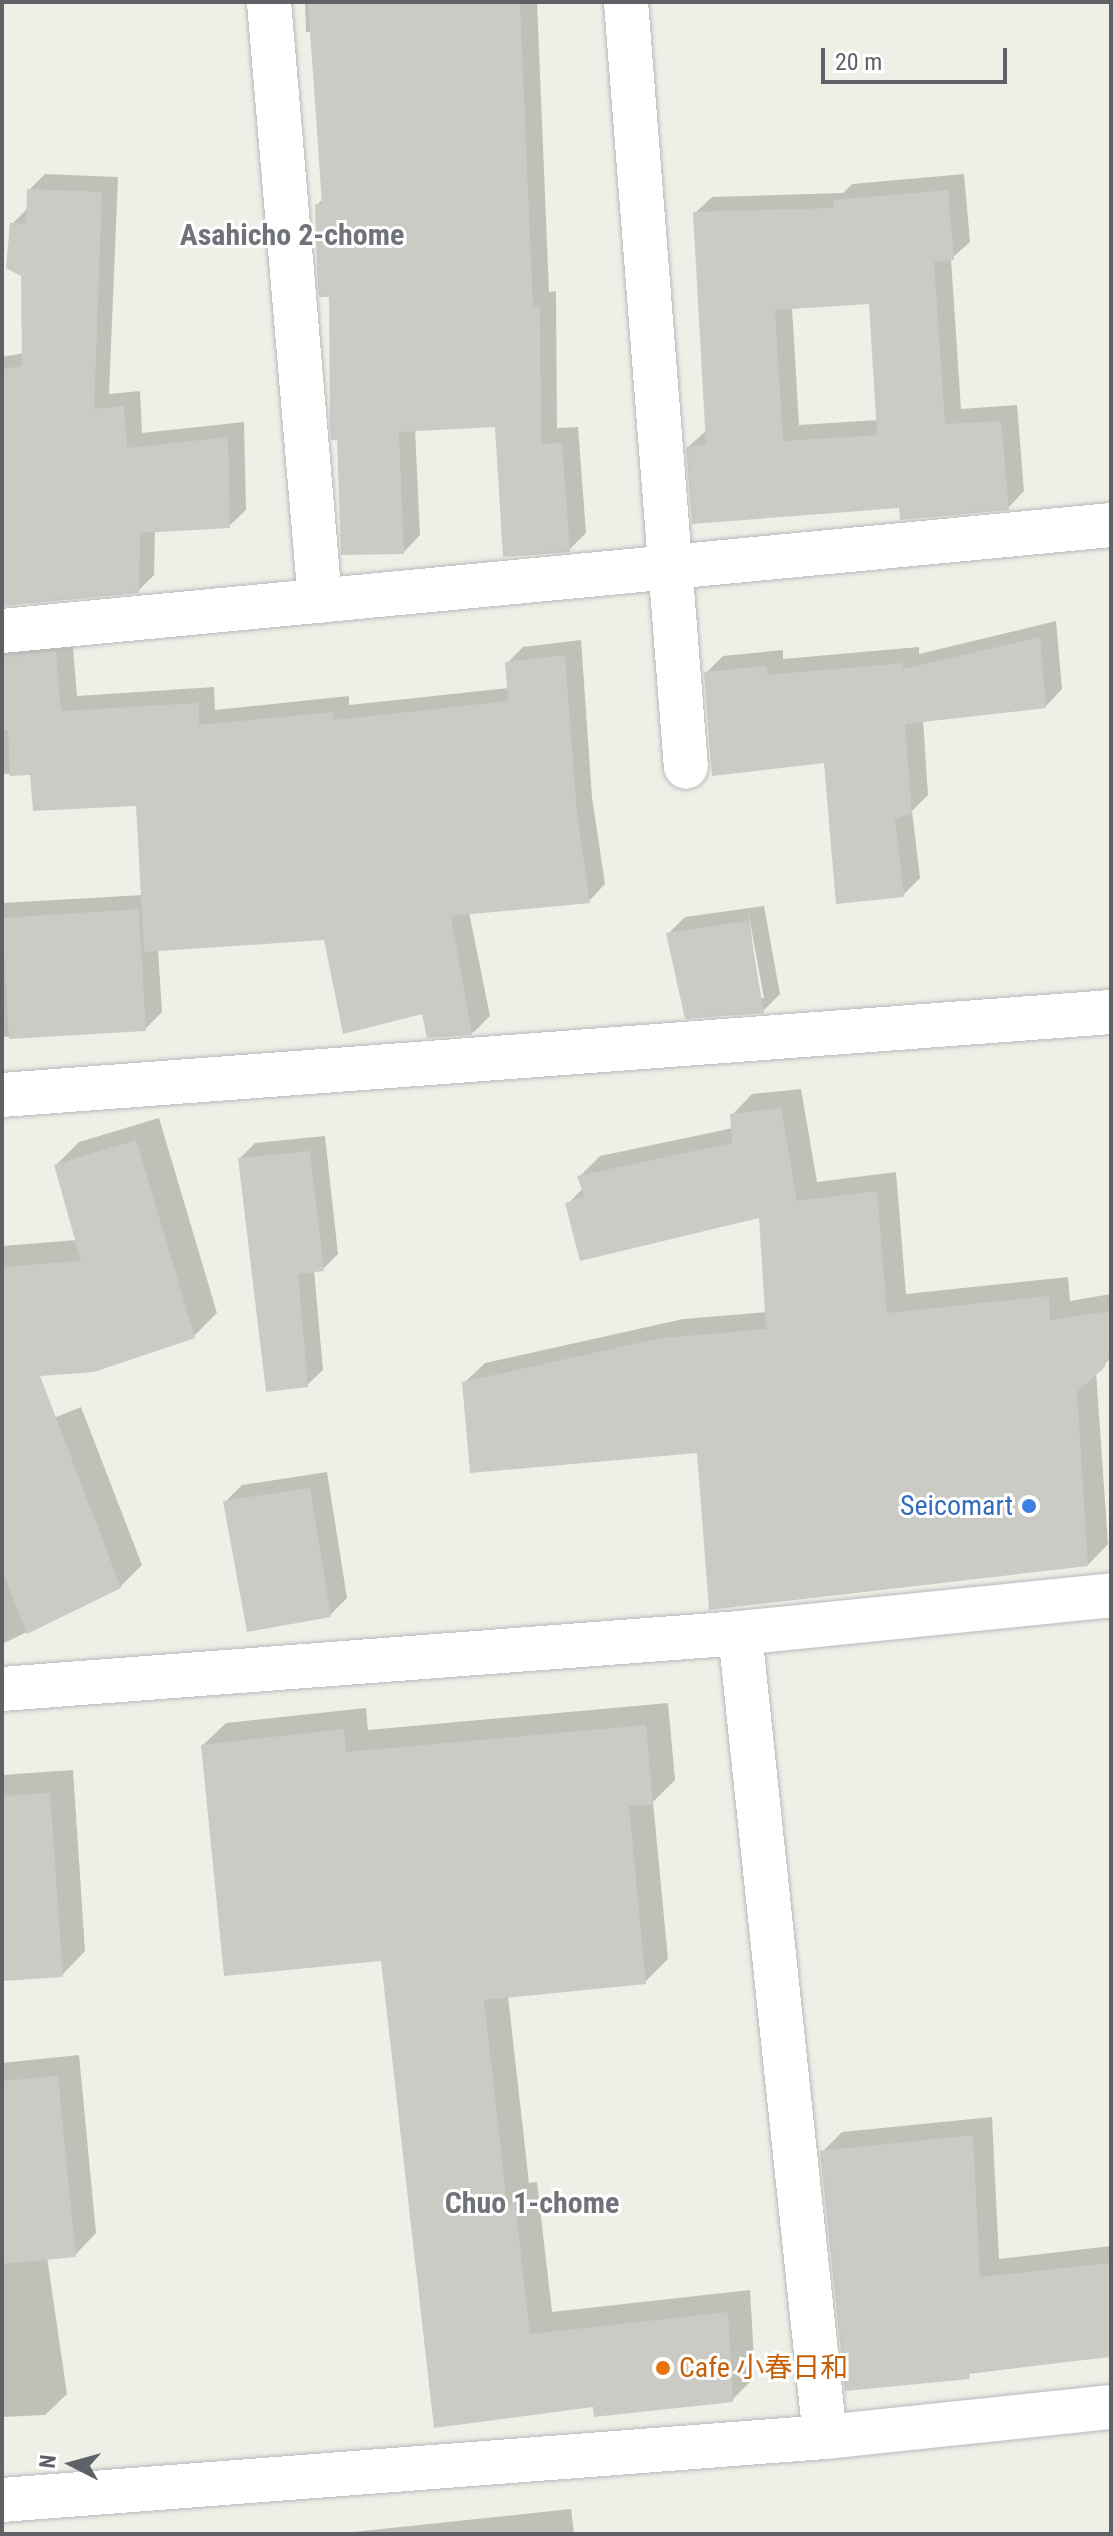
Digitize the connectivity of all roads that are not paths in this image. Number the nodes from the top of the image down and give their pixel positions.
1 (269, 2) edge
2 (626, 2) edge
3 (1111, 525) edge
4 (672, 564) junction
5 (320, 601) junction
6 (2, 631) edge
7 (686, 767) dead end
8 (1111, 1012) edge
9 (2, 1095) edge
10 (1111, 1595) edge
11 (740, 1633) junction
12 (2, 1689) edge
13 (1111, 2407) edge
14 (825, 2437) junction
15 (2, 2500) edge

1 - 5 street
2 - 4 street
3 - 4 street
4 - 5 street
4 - 7 street
5 - 6 street
8 - 9 street
10 - 11 street
11 - 12 street
11 - 14 street
13 - 14 street
14 - 15 street

